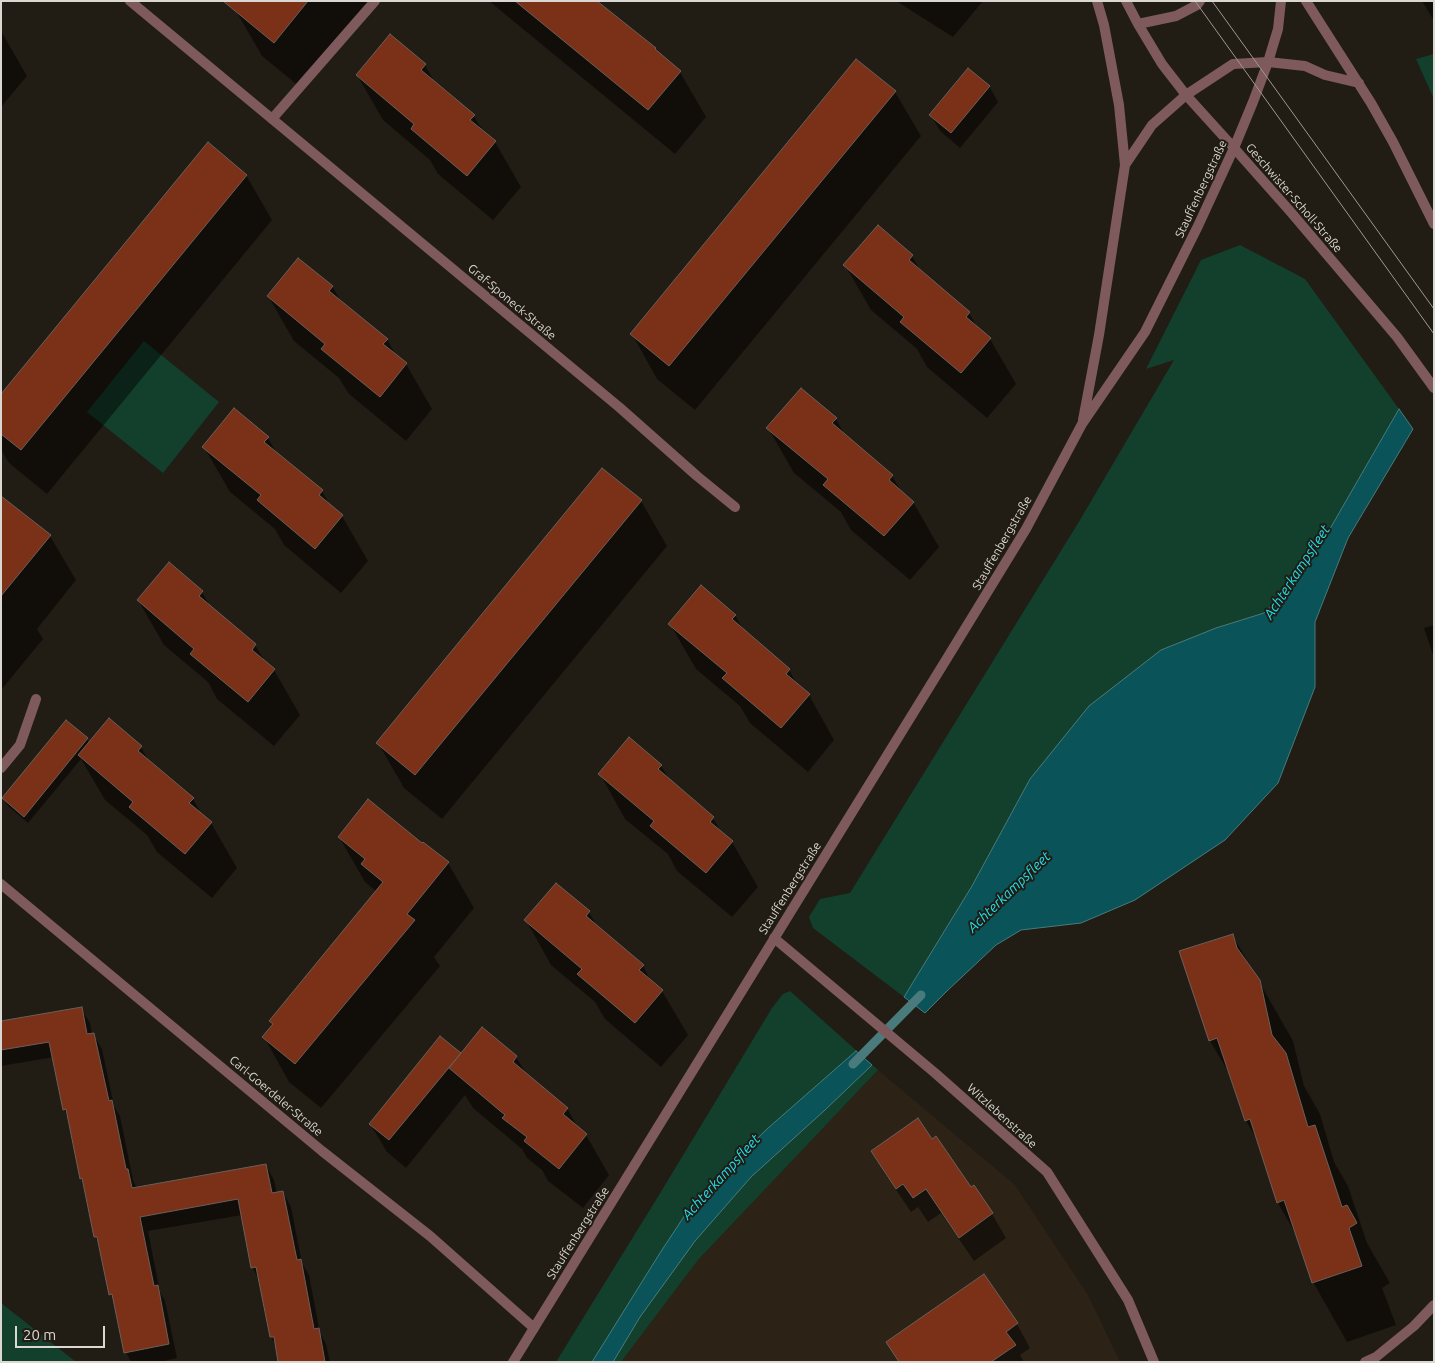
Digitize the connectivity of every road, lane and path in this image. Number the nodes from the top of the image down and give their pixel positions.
1 (130, 1) edge
2 (375, 1) edge
3 (1097, 1) edge
4 (1126, 1) edge
5 (1200, 1) edge
6 (1281, 1) edge
7 (1306, 1) edge
8 (1138, 24) junction
9 (1268, 62) junction
10 (1359, 83) junction
11 (1186, 95) junction
12 (272, 119) junction
13 (1234, 148) junction
14 (1125, 165) junction
15 (1434, 224) edge
16 (1434, 388) edge
17 (1082, 424) junction
18 (735, 507) dead end
19 (36, 699) dead end
20 (1, 768) edge
21 (1, 884) edge
22 (774, 938) junction
23 (1434, 1305) edge
24 (534, 1328) junction
25 (513, 1362) edge
26 (1154, 1362) edge
27 (1365, 1362) edge

1 - 12 street, Graf-Sponeck-Straße
2 - 12 street
3 - 14 street, Stauffenbergstraße
4 - 8 street, Geschwister-Scholl-Straße
5 - 8 street
6 - 9 street, Stauffenbergstraße
7 - 10 street
8 - 11 street, Geschwister-Scholl-Straße
9 - 10 street, Stauffenbergstraße
9 - 11 street, Stauffenbergstraße
9 - 13 street, Stauffenbergstraße
10 - 15 street
11 - 13 street, Geschwister-Scholl-Straße
11 - 14 street, Stauffenbergstraße
12 - 18 street, Graf-Sponeck-Straße
13 - 16 street, Geschwister-Scholl-Straße
13 - 17 street, Stauffenbergstraße
14 - 17 street, Stauffenbergstraße
17 - 22 street, Stauffenbergstraße
19 - 20 street
21 - 24 street, Carl-Goerdeler-Straße
22 - 24 street, Stauffenbergstraße
22 - 26 street, Witzlebenstraße
23 - 27 street
24 - 25 street, Stauffenbergstraße

